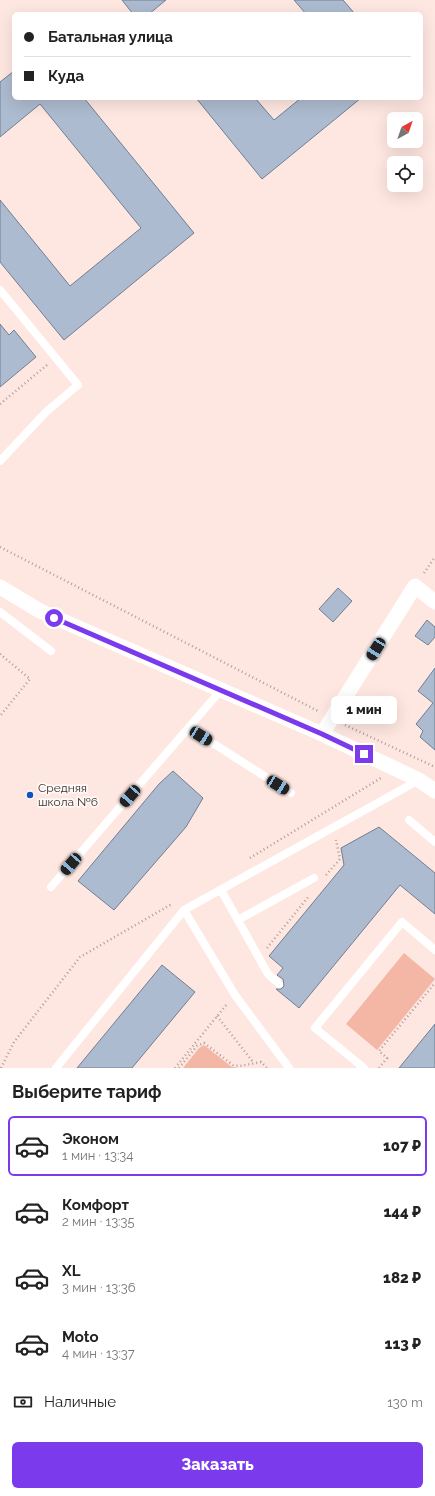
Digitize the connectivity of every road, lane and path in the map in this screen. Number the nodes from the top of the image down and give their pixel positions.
1 (0, 290) edge
2 (56, 358) junction
3 (0, 404) edge
4 (0, 461) edge
5 (0, 547) edge
6 (435, 557) edge
7 (415, 586) junction
8 (0, 588) edge
9 (435, 602) edge
10 (0, 612) edge
11 (52, 651) dead end
12 (0, 654) edge
13 (221, 690) junction
14 (0, 716) edge
15 (332, 718) junction
16 (188, 728) junction
17 (322, 734) junction
18 (435, 767) edge
19 (419, 780) junction
20 (435, 791) edge
21 (291, 793) dead end
22 (409, 820) dead end
23 (336, 840) dead end
24 (435, 842) edge
25 (314, 878) dead end
26 (323, 880) dead end
27 (51, 887) dead end
28 (221, 890) junction
29 (313, 892) dead end
30 (184, 910) junction
31 (238, 920) junction
32 (435, 950) edge
33 (259, 958) junction
34 (435, 983) edge
35 (279, 984) dead end
36 (234, 995) junction
37 (217, 1016) junction
38 (253, 1062) junction
39 (56, 1068) edge
40 (174, 1068) edge
41 (179, 1068) edge
42 (267, 1068) edge
43 (288, 1068) edge
44 (364, 1068) edge
45 (379, 1068) edge

1 - 2 lane
2 - 3 path
2 - 4 lane
5 - 15 path
6 - 7 path
7 - 9 street
7 - 15 street
8 - 13 street
10 - 11 lane
12 - 14 path
13 - 16 lane
13 - 17 street
15 - 17 street
15 - 18 path
16 - 21 lane
16 - 27 lane
17 - 19 street
19 - 20 street
19 - 28 lane
22 - 24 lane
23 - 26 path
25 - 31 lane
28 - 30 lane
28 - 31 lane
29 - 33 path
30 - 36 lane
30 - 39 lane
31 - 33 lane
32 - 44 lane
33 - 35 lane
34 - 45 path
36 - 37 path
36 - 43 lane
37 - 38 path
37 - 40 path
38 - 41 path
38 - 42 path

